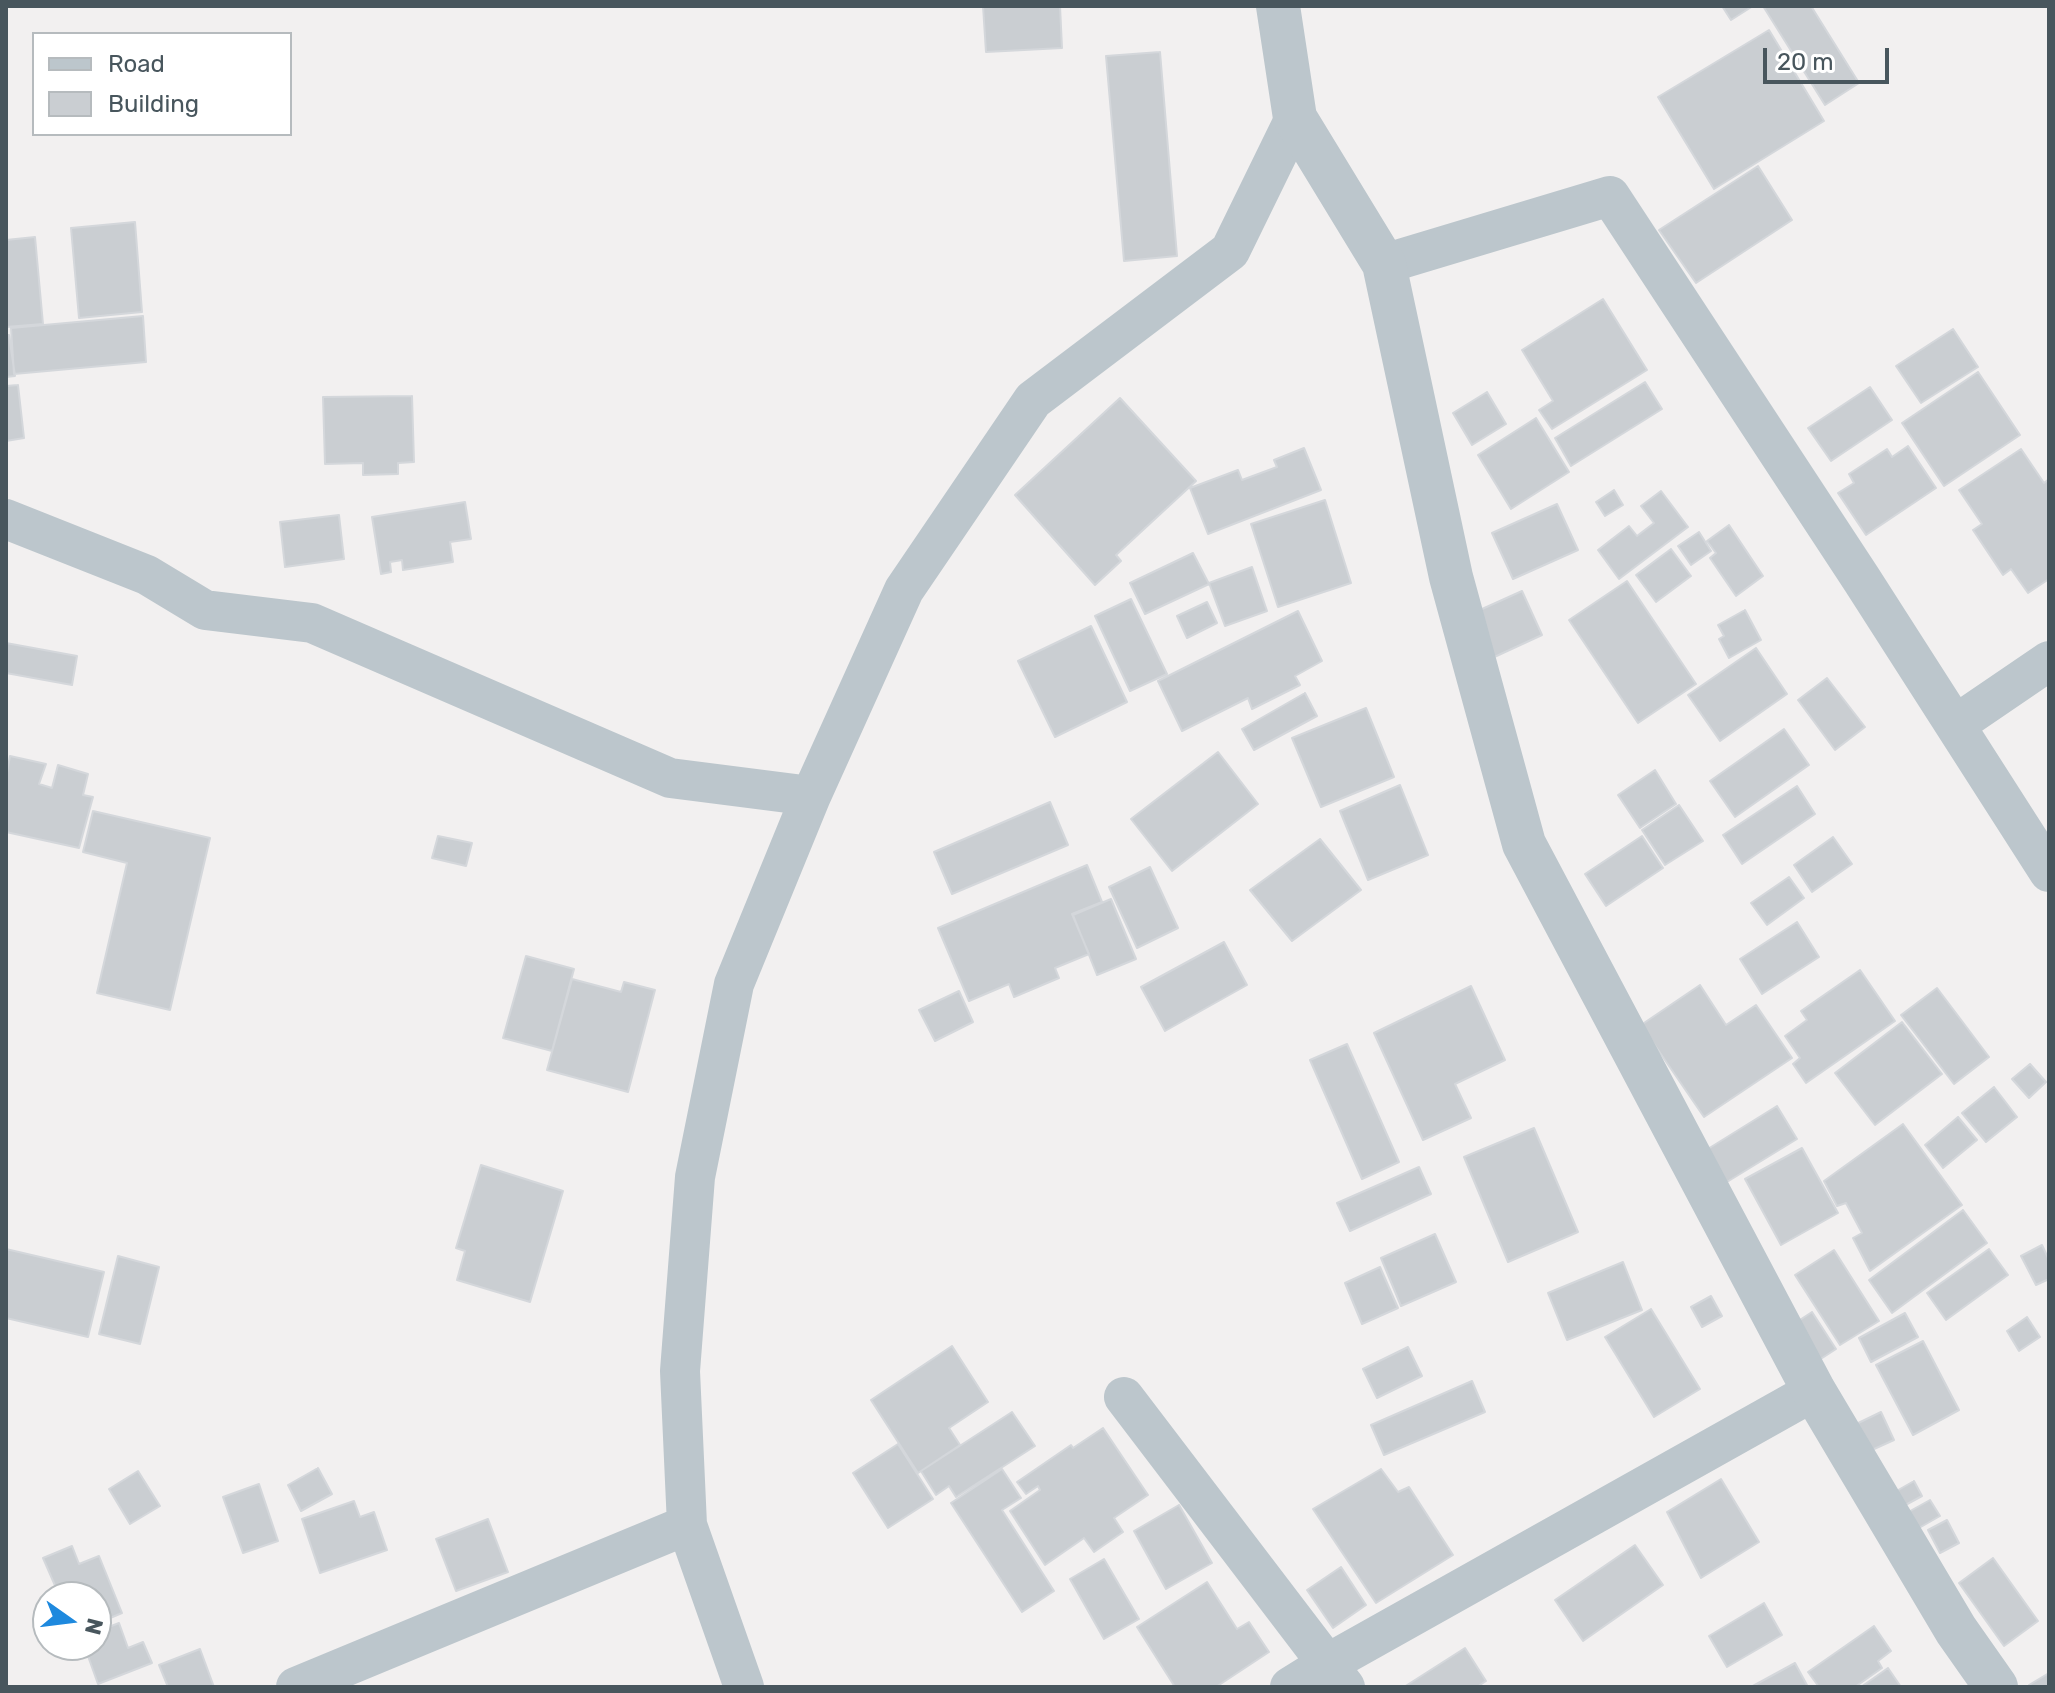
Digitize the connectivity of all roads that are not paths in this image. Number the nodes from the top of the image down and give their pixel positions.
1 (1278, 6) edge
2 (1295, 118) junction
3 (1384, 264) junction
4 (6, 519) edge
5 (2049, 661) edge
6 (1955, 725) junction
7 (811, 796) junction
8 (2049, 872) edge
9 (1814, 1391) junction
10 (1124, 1397) dead end
11 (687, 1525) junction
12 (1336, 1676) edge
13 (296, 1687) edge
14 (744, 1687) edge
15 (1290, 1687) edge
16 (1996, 1687) edge

1 - 2 street
2 - 3 street
2 - 7 street
3 - 6 street
3 - 9 street
4 - 7 street
5 - 6 street
6 - 8 street
7 - 11 street
9 - 12 street
9 - 16 street
10 - 12 street
11 - 13 street
11 - 14 street
12 - 15 street

